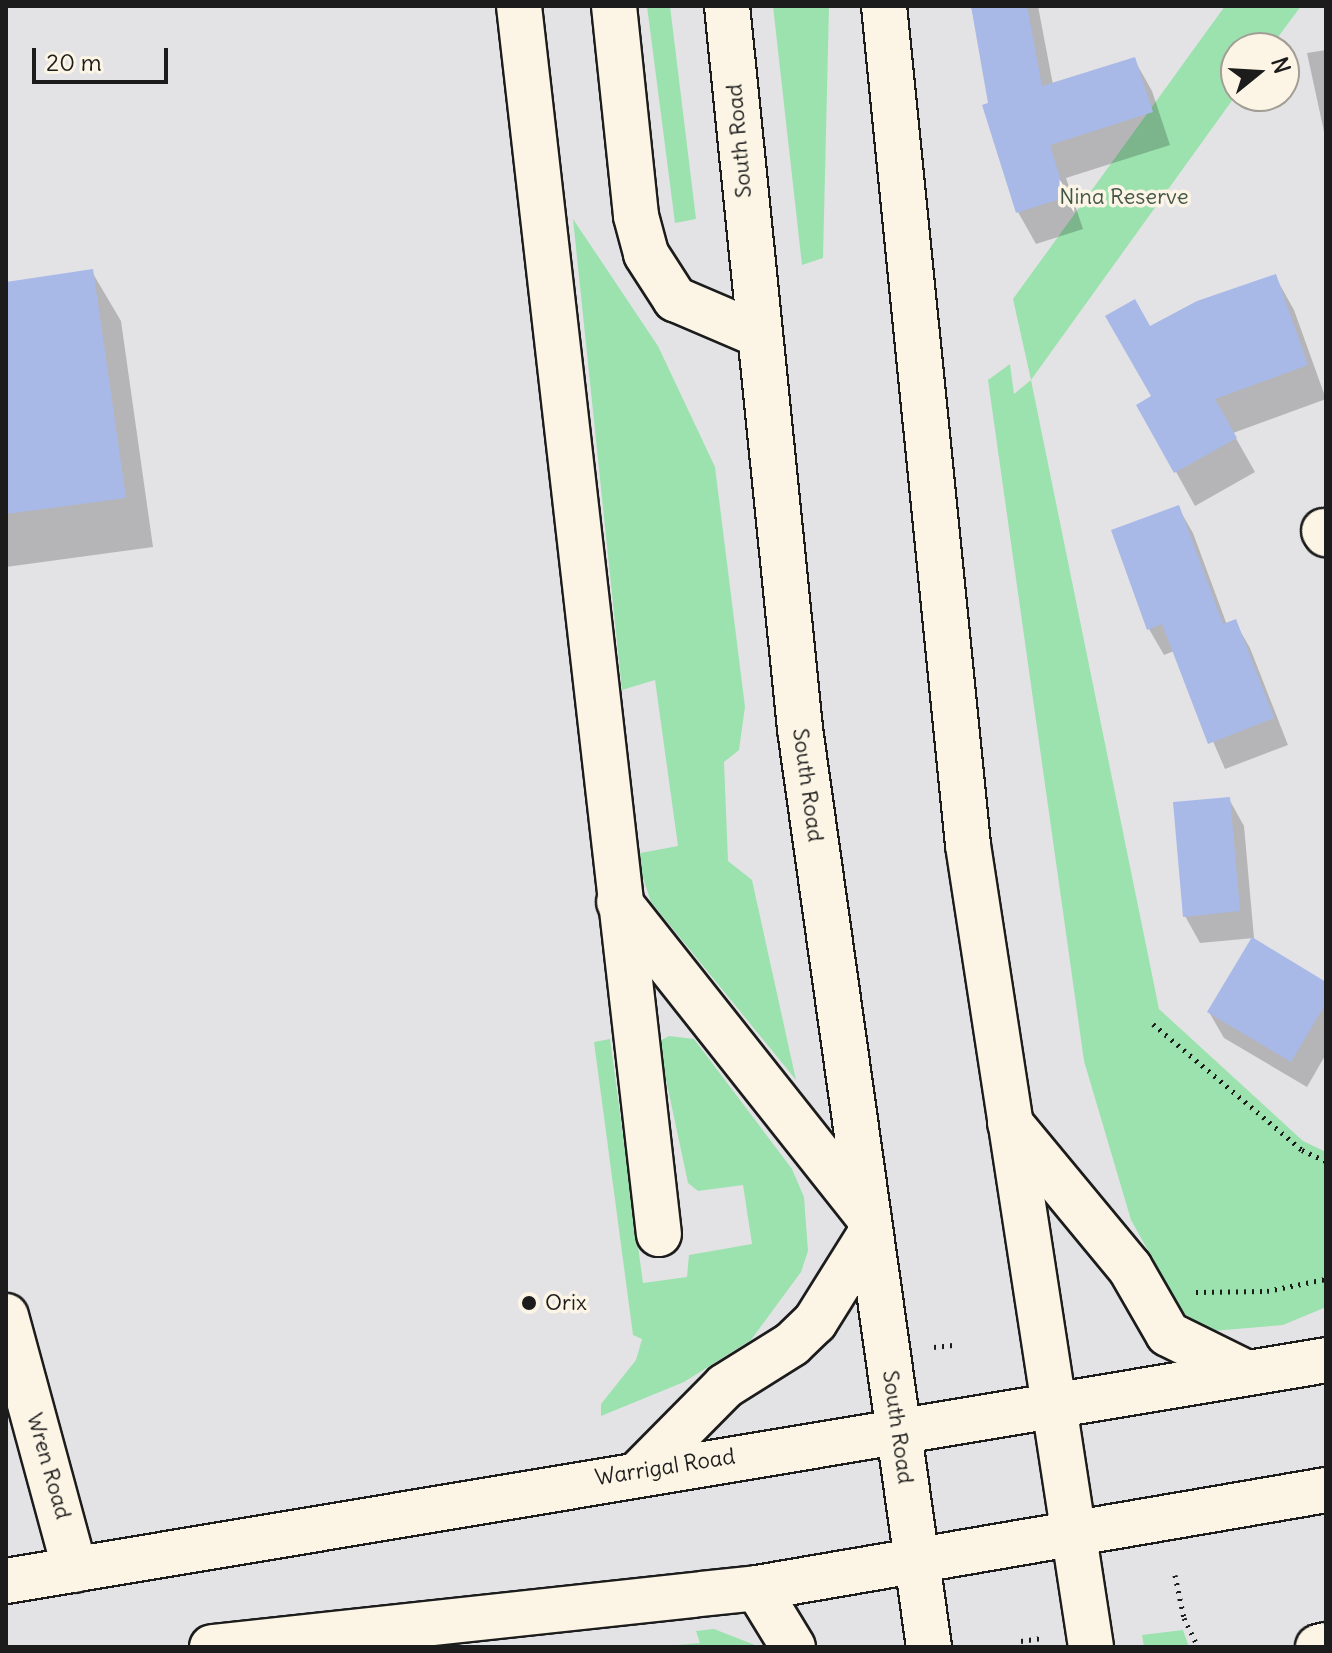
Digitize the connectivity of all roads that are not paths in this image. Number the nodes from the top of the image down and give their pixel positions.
1 (519, 6) edge
2 (614, 6) edge
3 (727, 6) edge
4 (884, 6) edge
5 (757, 334) junction
6 (619, 902) junction
7 (1010, 1123) junction
8 (869, 1225) junction
9 (659, 1234) dead end
10 (6, 1316) edge
11 (1326, 1360) edge
12 (1247, 1373) junction
13 (1054, 1404) junction
14 (899, 1429) junction
15 (640, 1472) junction
16 (1326, 1490) edge
17 (1074, 1535) junction
18 (917, 1561) junction
19 (75, 1570) junction
20 (6, 1581) edge
21 (757, 1588) junction
22 (1326, 1645) edge
23 (212, 1647) edge
24 (793, 1647) edge
25 (929, 1647) edge
26 (1091, 1647) edge
27 (1318, 1647) edge

1 - 6 main road
2 - 5 main road
3 - 5 main road, South Road
4 - 7 main road
5 - 8 main road, South Road
6 - 8 main road
6 - 9 main road
7 - 12 main road
7 - 13 main road
8 - 14 main road, South Road
8 - 15 main road
10 - 19 main road, Wren Road
11 - 12 main road, Warrigal Road
12 - 13 main road, Warrigal Road
13 - 14 main road, Warrigal Road
13 - 17 main road
14 - 15 main road, Warrigal Road
14 - 18 main road, South Road
15 - 19 main road, Warrigal Road
16 - 17 main road
17 - 18 main road
17 - 26 main road
18 - 21 main road
18 - 25 main road, South Road
19 - 20 main road, Warrigal Road
21 - 23 main road
21 - 24 main road
22 - 27 main road

